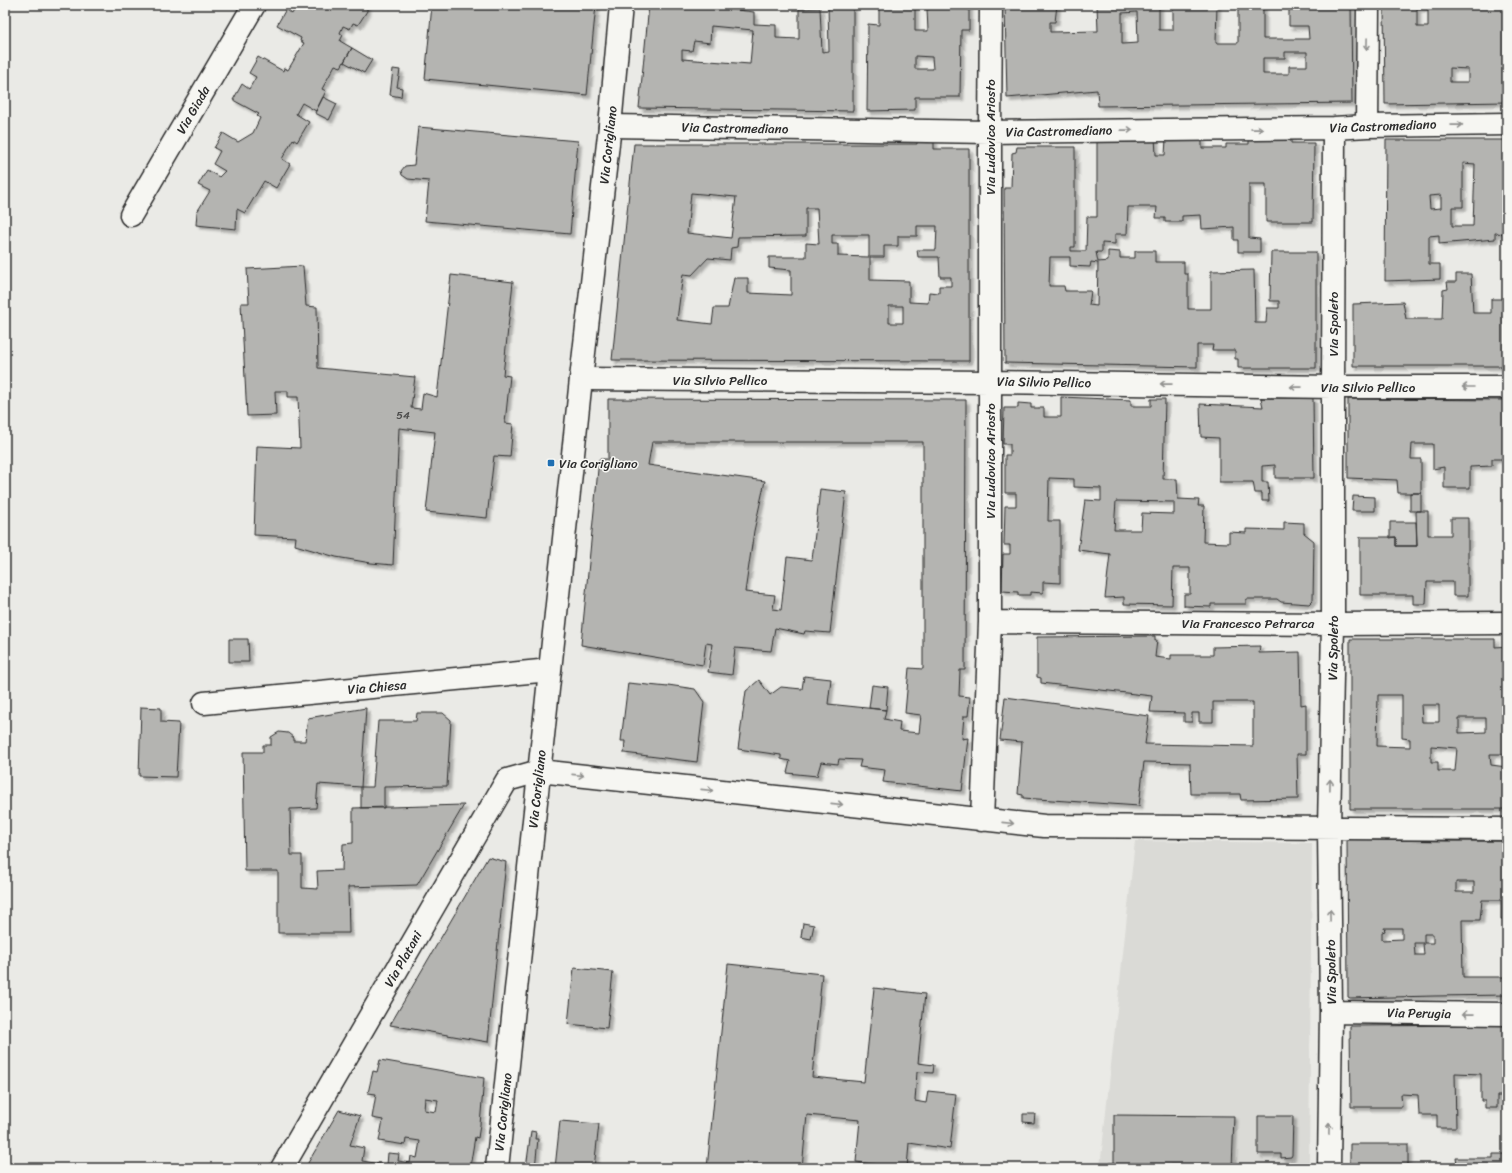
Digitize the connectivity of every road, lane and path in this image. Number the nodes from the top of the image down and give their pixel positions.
1 (254, 5) edge
2 (621, 5) edge
3 (991, 5) edge
4 (1368, 5) edge
5 (1507, 124) edge
6 (610, 126) junction
7 (1367, 126) junction
8 (1334, 128) junction
9 (990, 132) junction
10 (131, 214) dead end
11 (581, 379) junction
12 (990, 382) junction
13 (1333, 387) junction
14 (1507, 387) edge
15 (990, 622) junction
16 (1507, 623) edge
17 (1333, 624) junction
18 (550, 670) junction
19 (204, 703) dead end
20 (539, 771) junction
21 (982, 820) junction
22 (1329, 828) junction
23 (1507, 829) edge
24 (1331, 1012) junction
25 (1507, 1014) edge
26 (282, 1168) edge
27 (497, 1168) edge
28 (1329, 1168) edge

1 - 10 street, Via Giada
2 - 6 street, Via Corigliano
3 - 9 street, Via Ludovico Ariosto
4 -> 7 street
7 -> 5 street, Via Castromediano
6 - 9 street, Via Castromediano
6 - 11 street, Via Corigliano
7 - 8 street, Via Castromediano
9 -> 8 street, Via Castromediano
8 - 13 street, Via Spoleto
9 - 12 street, Via Ludovico Ariosto
11 - 12 street, Via Silvio Pellico
11 - 18 street, Via Corigliano
13 -> 12 street, Via Silvio Pellico
12 - 15 street, Via Ludovico Ariosto
14 -> 13 street, Via Silvio Pellico
13 - 17 street, Via Spoleto
15 - 17 street, Via Francesco Petrarca
15 - 21 street, Via Ludovico Ariosto
16 - 17 street, Via Francesco Petrarca
22 -> 17 street, Via Spoleto
18 - 19 street, Via Chiesa
18 - 20 street, Via Corigliano
20 -> 21 street
20 - 26 street, Via Platani
20 - 27 street, Via Corigliano
21 -> 22 street
22 - 23 street
24 -> 22 street, Via Spoleto
25 -> 24 street, Via Perugia
28 -> 24 street, Via Spoleto

